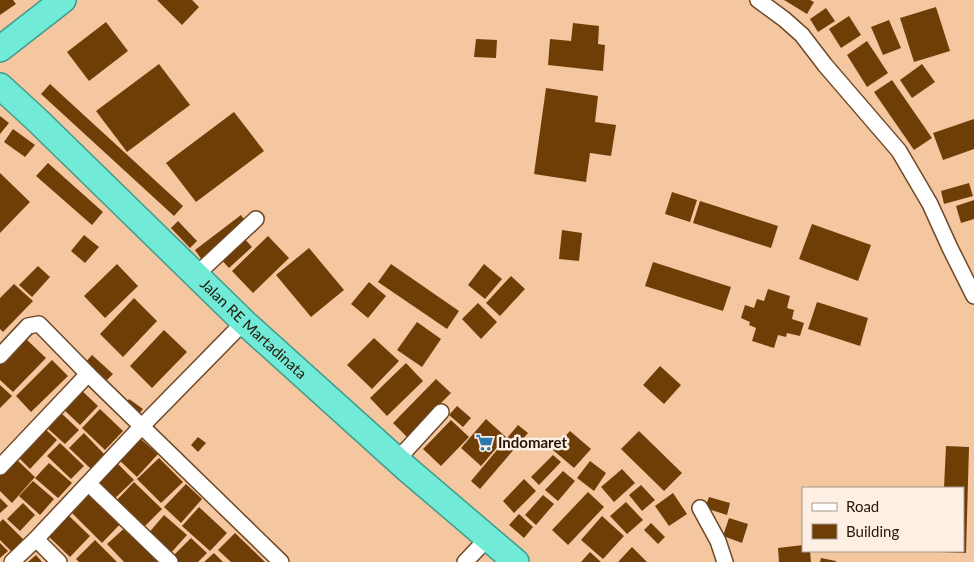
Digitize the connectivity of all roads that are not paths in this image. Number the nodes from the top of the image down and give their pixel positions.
1 (63, 0) edge
2 (758, 0) edge
3 (0, 49) edge
4 (0, 86) edge
5 (256, 219) dead end
6 (196, 275) junction
7 (974, 296) edge
8 (244, 322) junction
9 (0, 356) edge
10 (88, 374) junction
11 (441, 412) dead end
12 (142, 426) junction
13 (397, 460) junction
14 (0, 466) edge
15 (89, 484) junction
16 (700, 508) dead end
17 (488, 538) junction
18 (36, 539) junction
19 (12, 562) edge
20 (59, 562) edge
21 (170, 562) edge
22 (281, 562) edge
23 (465, 562) edge
24 (516, 562) edge
25 (725, 562) edge

1 - 3 highway
2 - 7 street
4 - 6 highway, Jalan RE Martadinata
5 - 6 street
6 - 8 highway, Jalan RE Martadinata
8 - 12 street
8 - 13 highway, Jalan RE Martadinata
9 - 10 street
10 - 12 street
10 - 14 street
11 - 13 street
12 - 15 street
12 - 22 street
13 - 17 highway, Jalan RE Martadinata
15 - 18 street
15 - 21 street
16 - 25 street
17 - 23 street
17 - 24 highway, Jalan RE Martadinata
18 - 19 street
18 - 20 street

